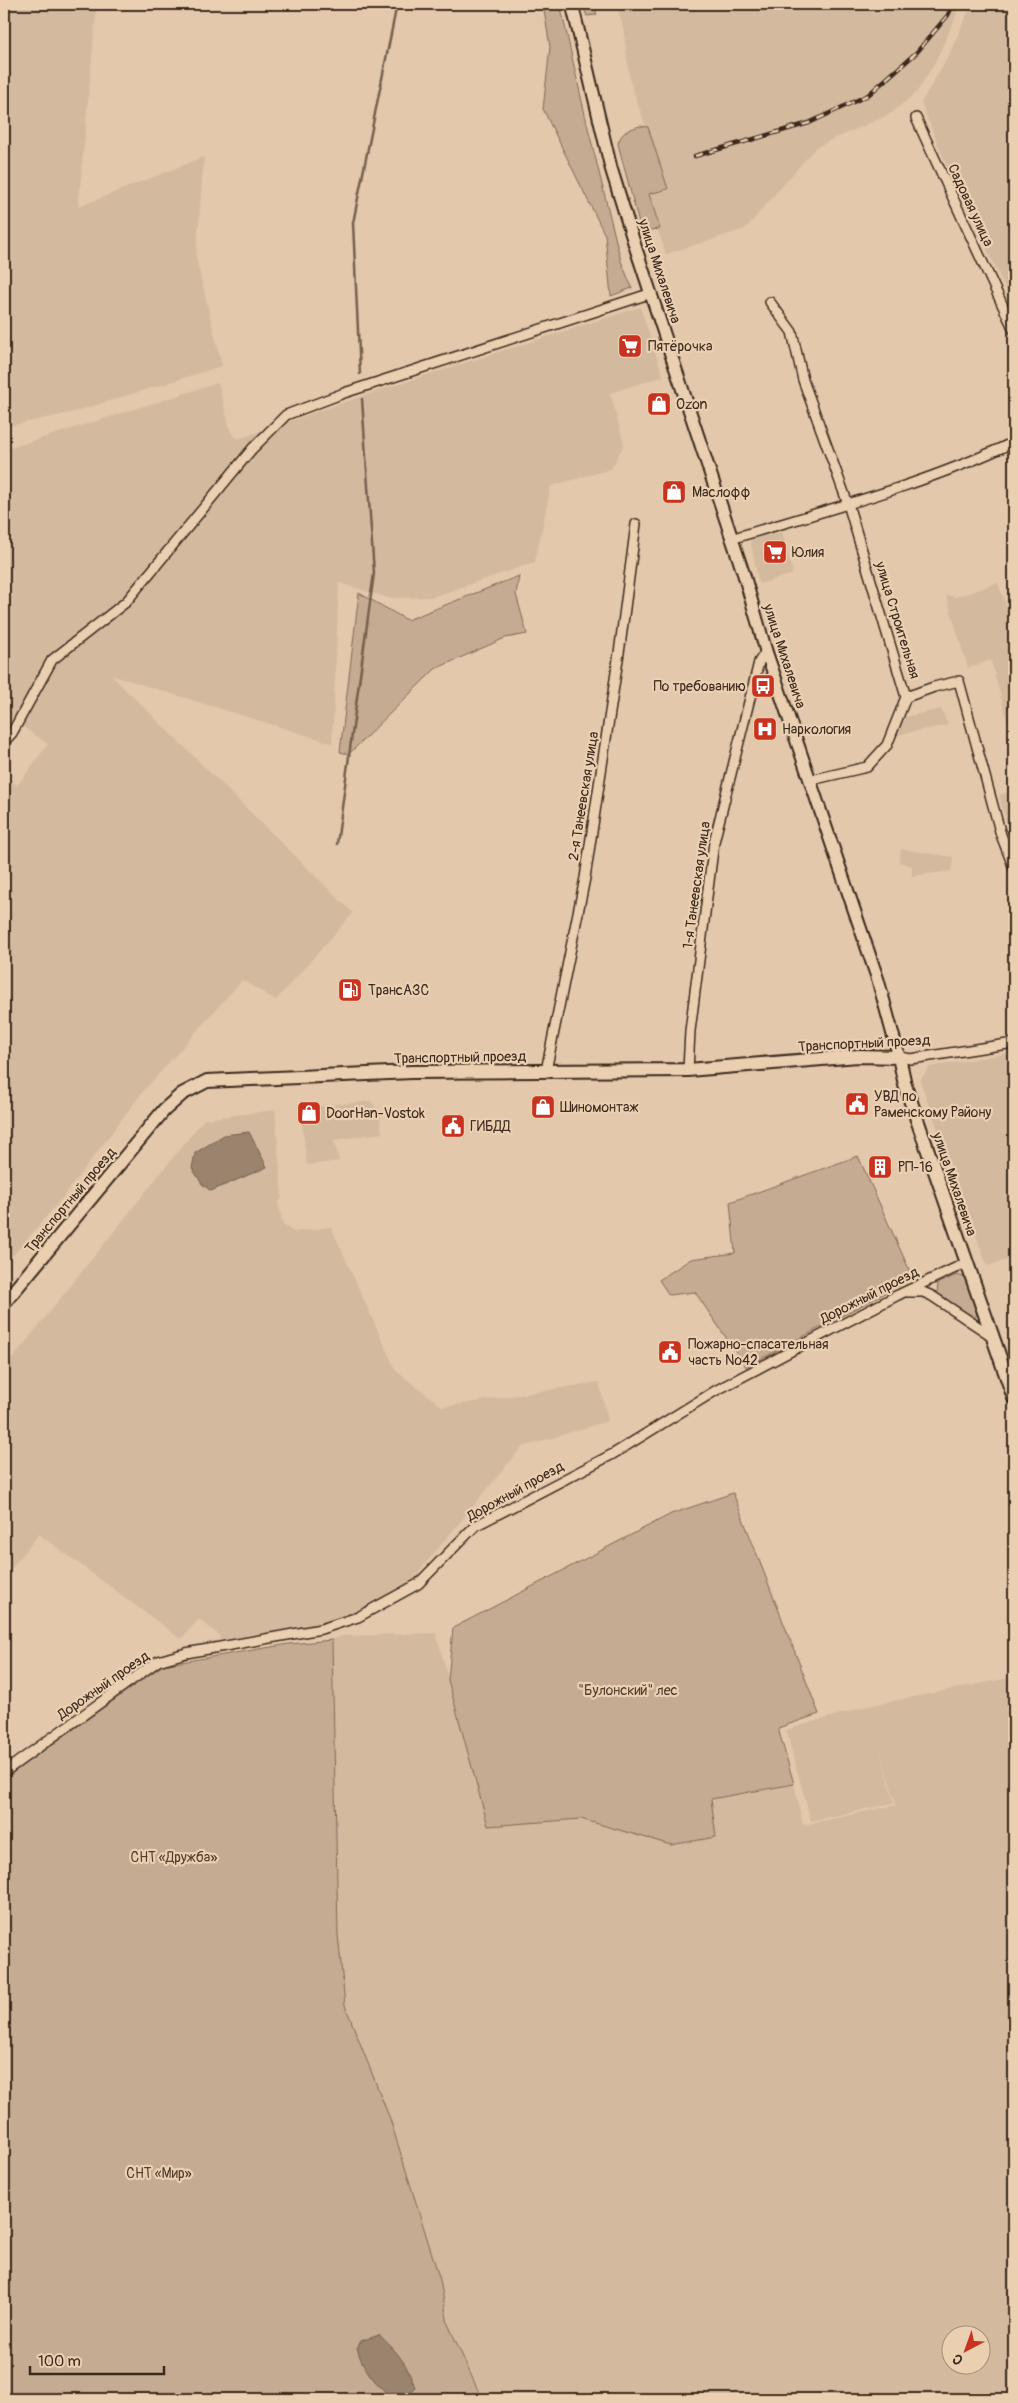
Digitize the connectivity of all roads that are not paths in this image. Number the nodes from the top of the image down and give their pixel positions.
1 (572, 4) edge
2 (916, 118) dead end
3 (652, 293) junction
4 (770, 302) dead end
5 (1014, 330) edge
6 (1014, 442) edge
7 (848, 504) junction
8 (636, 524) dead end
9 (731, 539) junction
10 (766, 651) junction
11 (906, 696) junction
12 (4, 742) edge
13 (811, 780) junction
14 (1014, 868) edge
15 (1014, 1043) edge
16 (899, 1058) junction
17 (688, 1070) junction
18 (546, 1071) junction
19 (966, 1263) junction
20 (898, 1295) junction
21 (4, 1303) edge
22 (995, 1338) junction
23 (1014, 1398) edge
24 (4, 1772) edge

1 - 3 street, улица Михалевича
2 - 5 street, Садовая улица
3 - 9 street, улица Михалевича
3 - 12 street
4 - 7 street, улица Строительная
6 - 7 street
7 - 9 street
7 - 11 street, улица Строительная
8 - 18 street, 2-я Танеевская улица
9 - 10 street, улица Михалевича
10 - 13 street, улица Михалевича
10 - 17 street, 1-я Танеевская улица
11 - 13 street, улица Строительная
11 - 14 street
13 - 16 street, улица Михалевича
15 - 16 street, Транспортный проезд
16 - 17 main road, Транспортный проезд
16 - 19 main road, улица Михалевича
17 - 18 main road, Транспортный проезд
18 - 21 main road, Транспортный проезд
19 - 20 street, Дорожный проезд
19 - 22 main road, улица Михалевича
20 - 22 street
20 - 24 street, Дорожный проезд
22 - 23 main road, улица Михалевича

